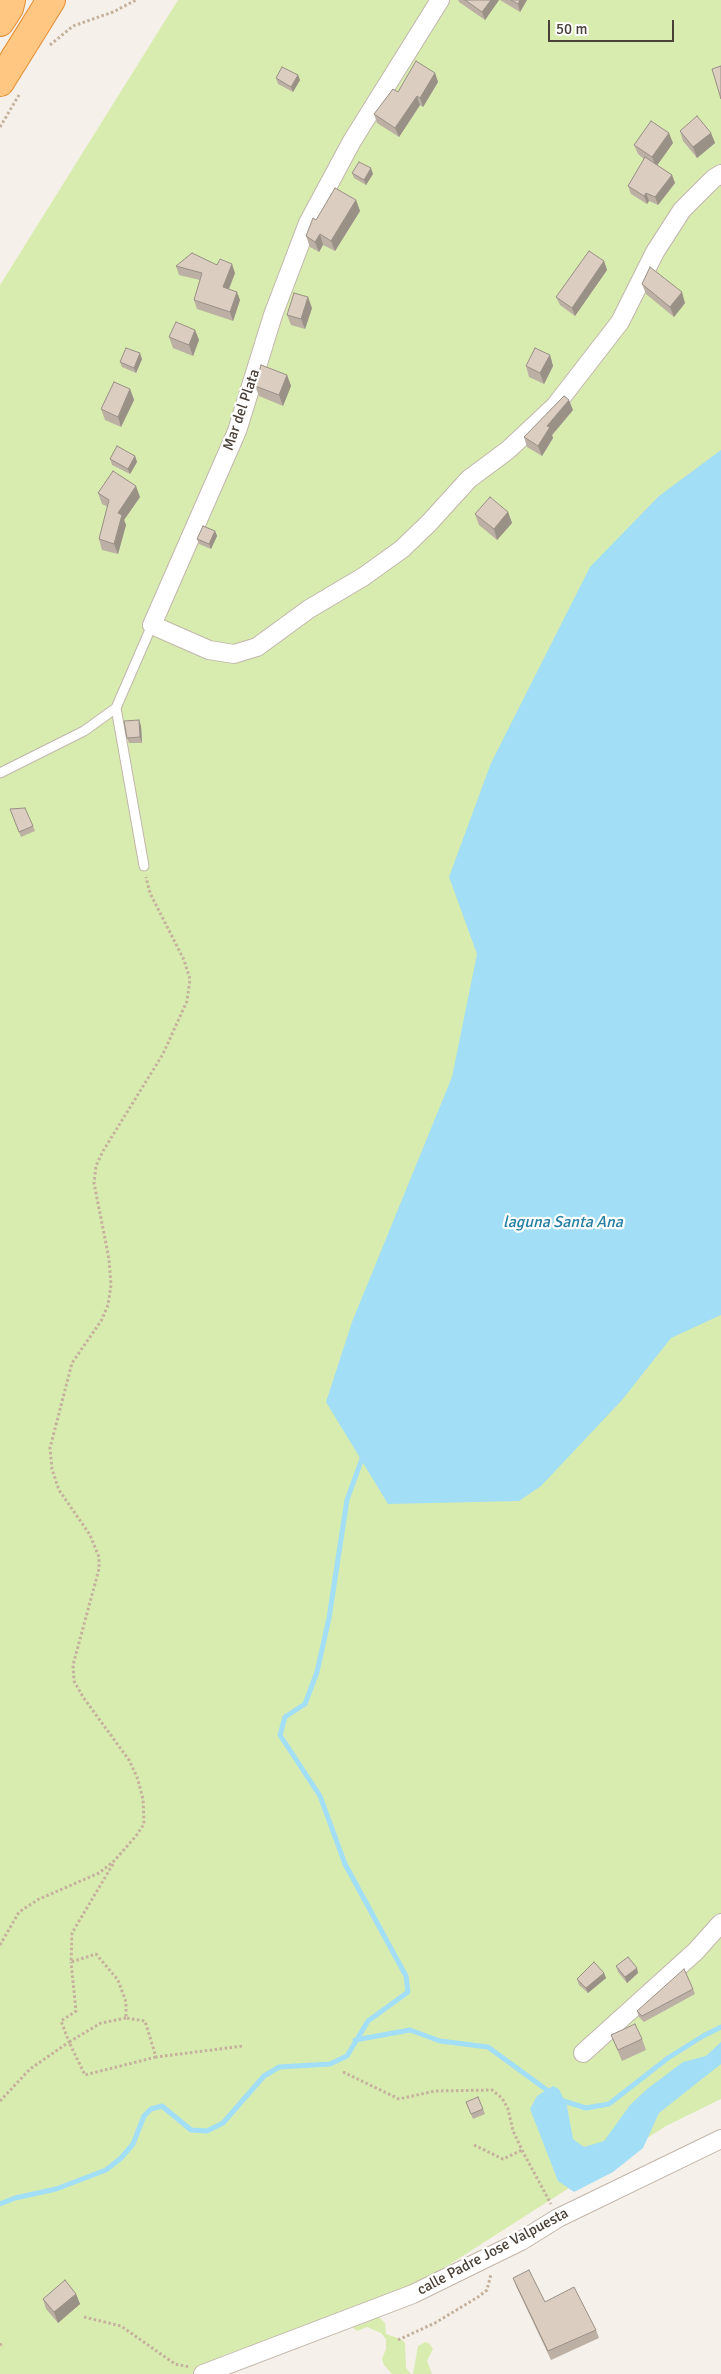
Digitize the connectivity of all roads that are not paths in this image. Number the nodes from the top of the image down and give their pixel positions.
1 (11, 0) edge
2 (51, 0) edge
3 (440, 0) edge
4 (0, 22) edge
5 (10, 88) edge
6 (721, 174) edge
7 (152, 624) junction
8 (116, 708) junction
9 (0, 773) edge
10 (144, 866) road end
11 (721, 1923) edge
12 (583, 2053) dead end
13 (721, 2139) edge
14 (206, 2372) edge

1 - 4 highway
2 - 5 highway
3 - 7 street, Mar del Plata
6 - 7 street
7 - 8 lane, Mar del Plata
8 - 9 lane
8 - 10 lane
11 - 12 street
13 - 14 street, calle Padre Jose Valpuesta

